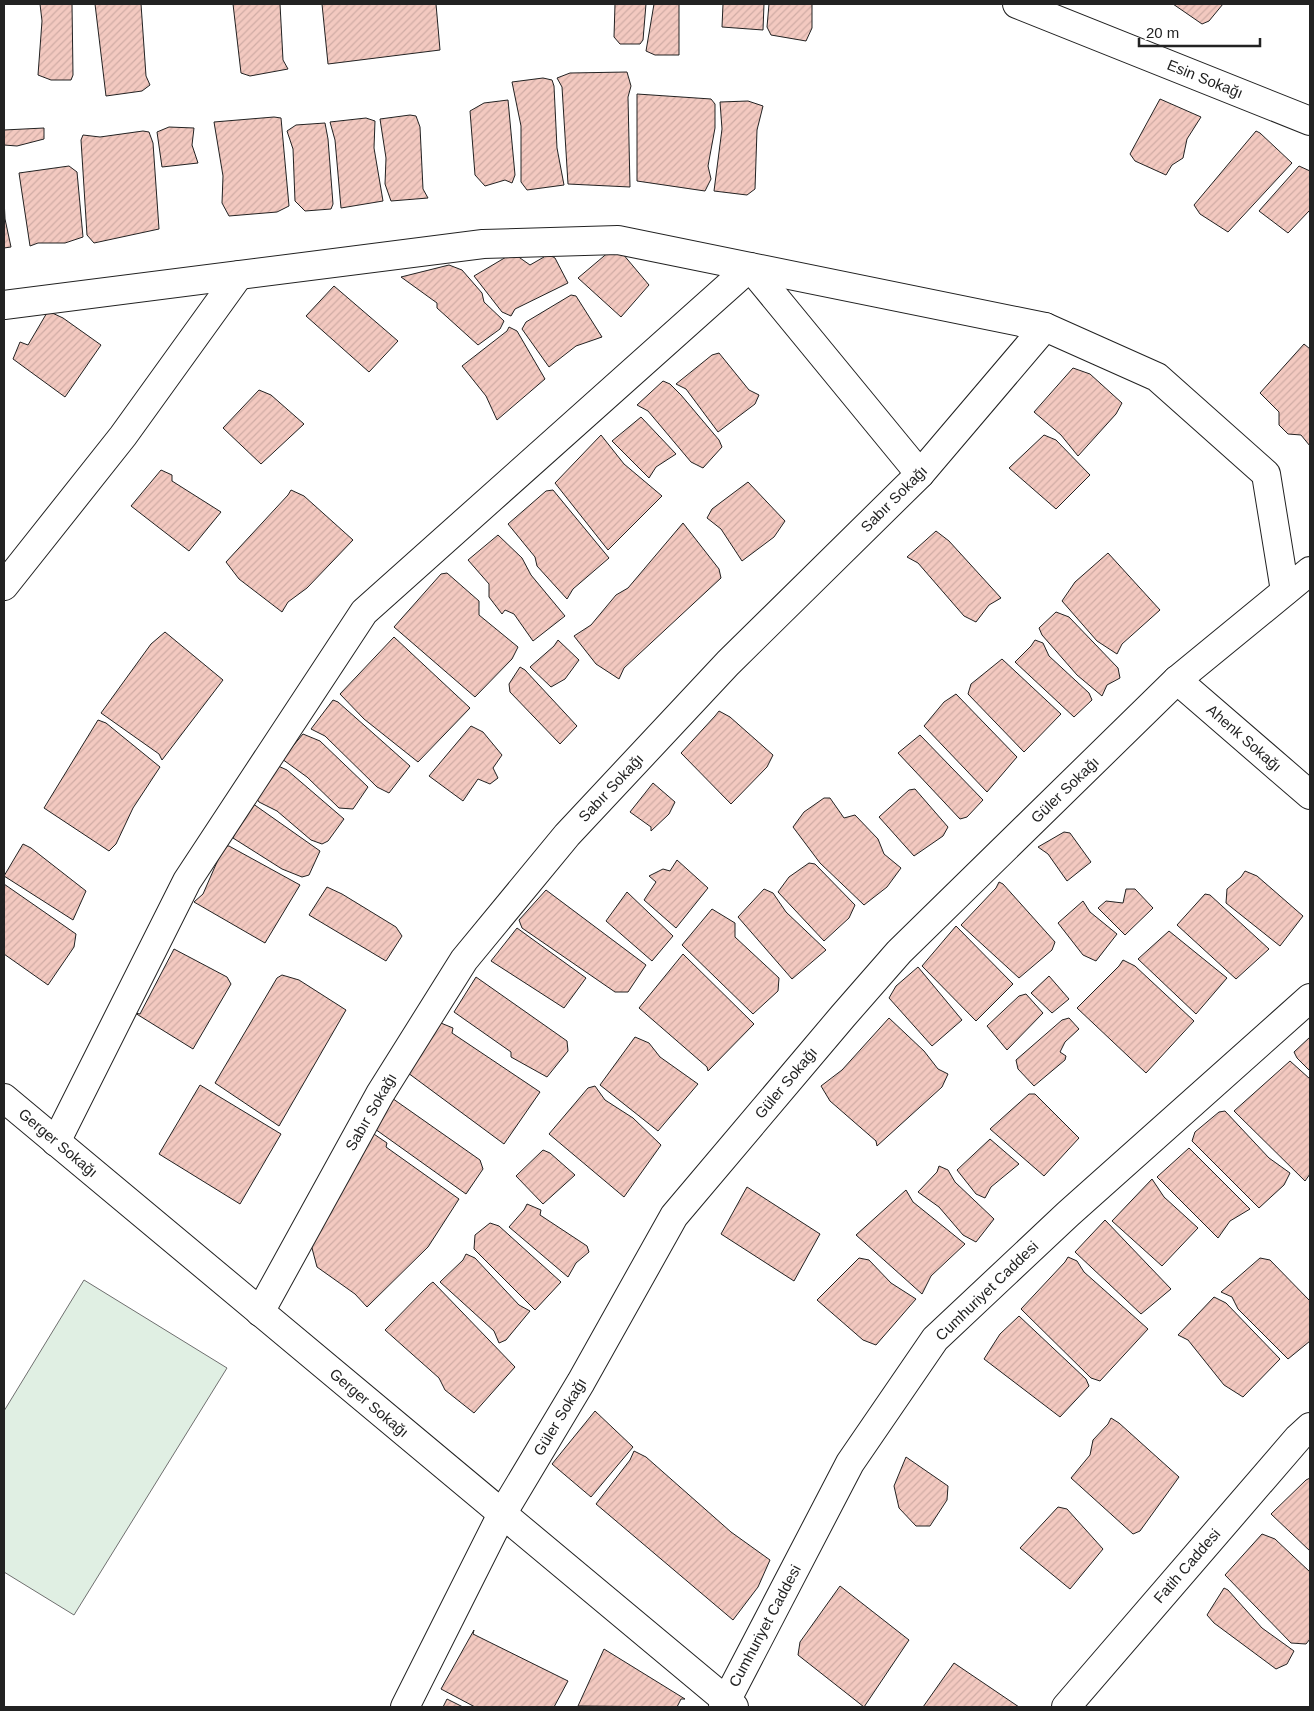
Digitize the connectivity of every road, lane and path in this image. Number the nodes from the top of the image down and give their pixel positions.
1 (1017, 4) edge
2 (1310, 121) edge
3 (750, 268) junction
4 (239, 275) junction
5 (4, 305) edge
6 (1045, 327) junction
7 (920, 474) junction
8 (1310, 571) edge
9 (4, 586) edge
10 (1285, 591) junction
11 (1178, 680) junction
12 (1310, 795) edge
13 (1310, 998) edge
14 (4, 1098) edge
15 (56, 1142) junction
16 (260, 1312) junction
17 (1310, 1427) edge
18 (502, 1514) junction
19 (728, 1705) edge
20 (405, 1707) edge
21 (1066, 1707) edge

1 - 2 street, Esin Sokağı
3 - 4 street
3 - 6 street
3 - 7 street
3 - 15 street
4 - 5 street
4 - 9 street
6 - 7 street, Sabır Sokağı
6 - 10 street
7 - 16 street, Sabır Sokağı
8 - 10 street, Güler Sokağı
10 - 11 street, Güler Sokağı
11 - 12 street, Ahenk Sokağı
11 - 18 street, Güler Sokağı
13 - 19 street, Cumhuriyet Caddesi
14 - 15 street, Gerger Sokağı
15 - 16 street, Gerger Sokağı
16 - 18 street, Gerger Sokağı
17 - 21 street, Fatih Caddesi
18 - 19 street, Gerger Sokağı
18 - 20 street, Güler Sokağı

